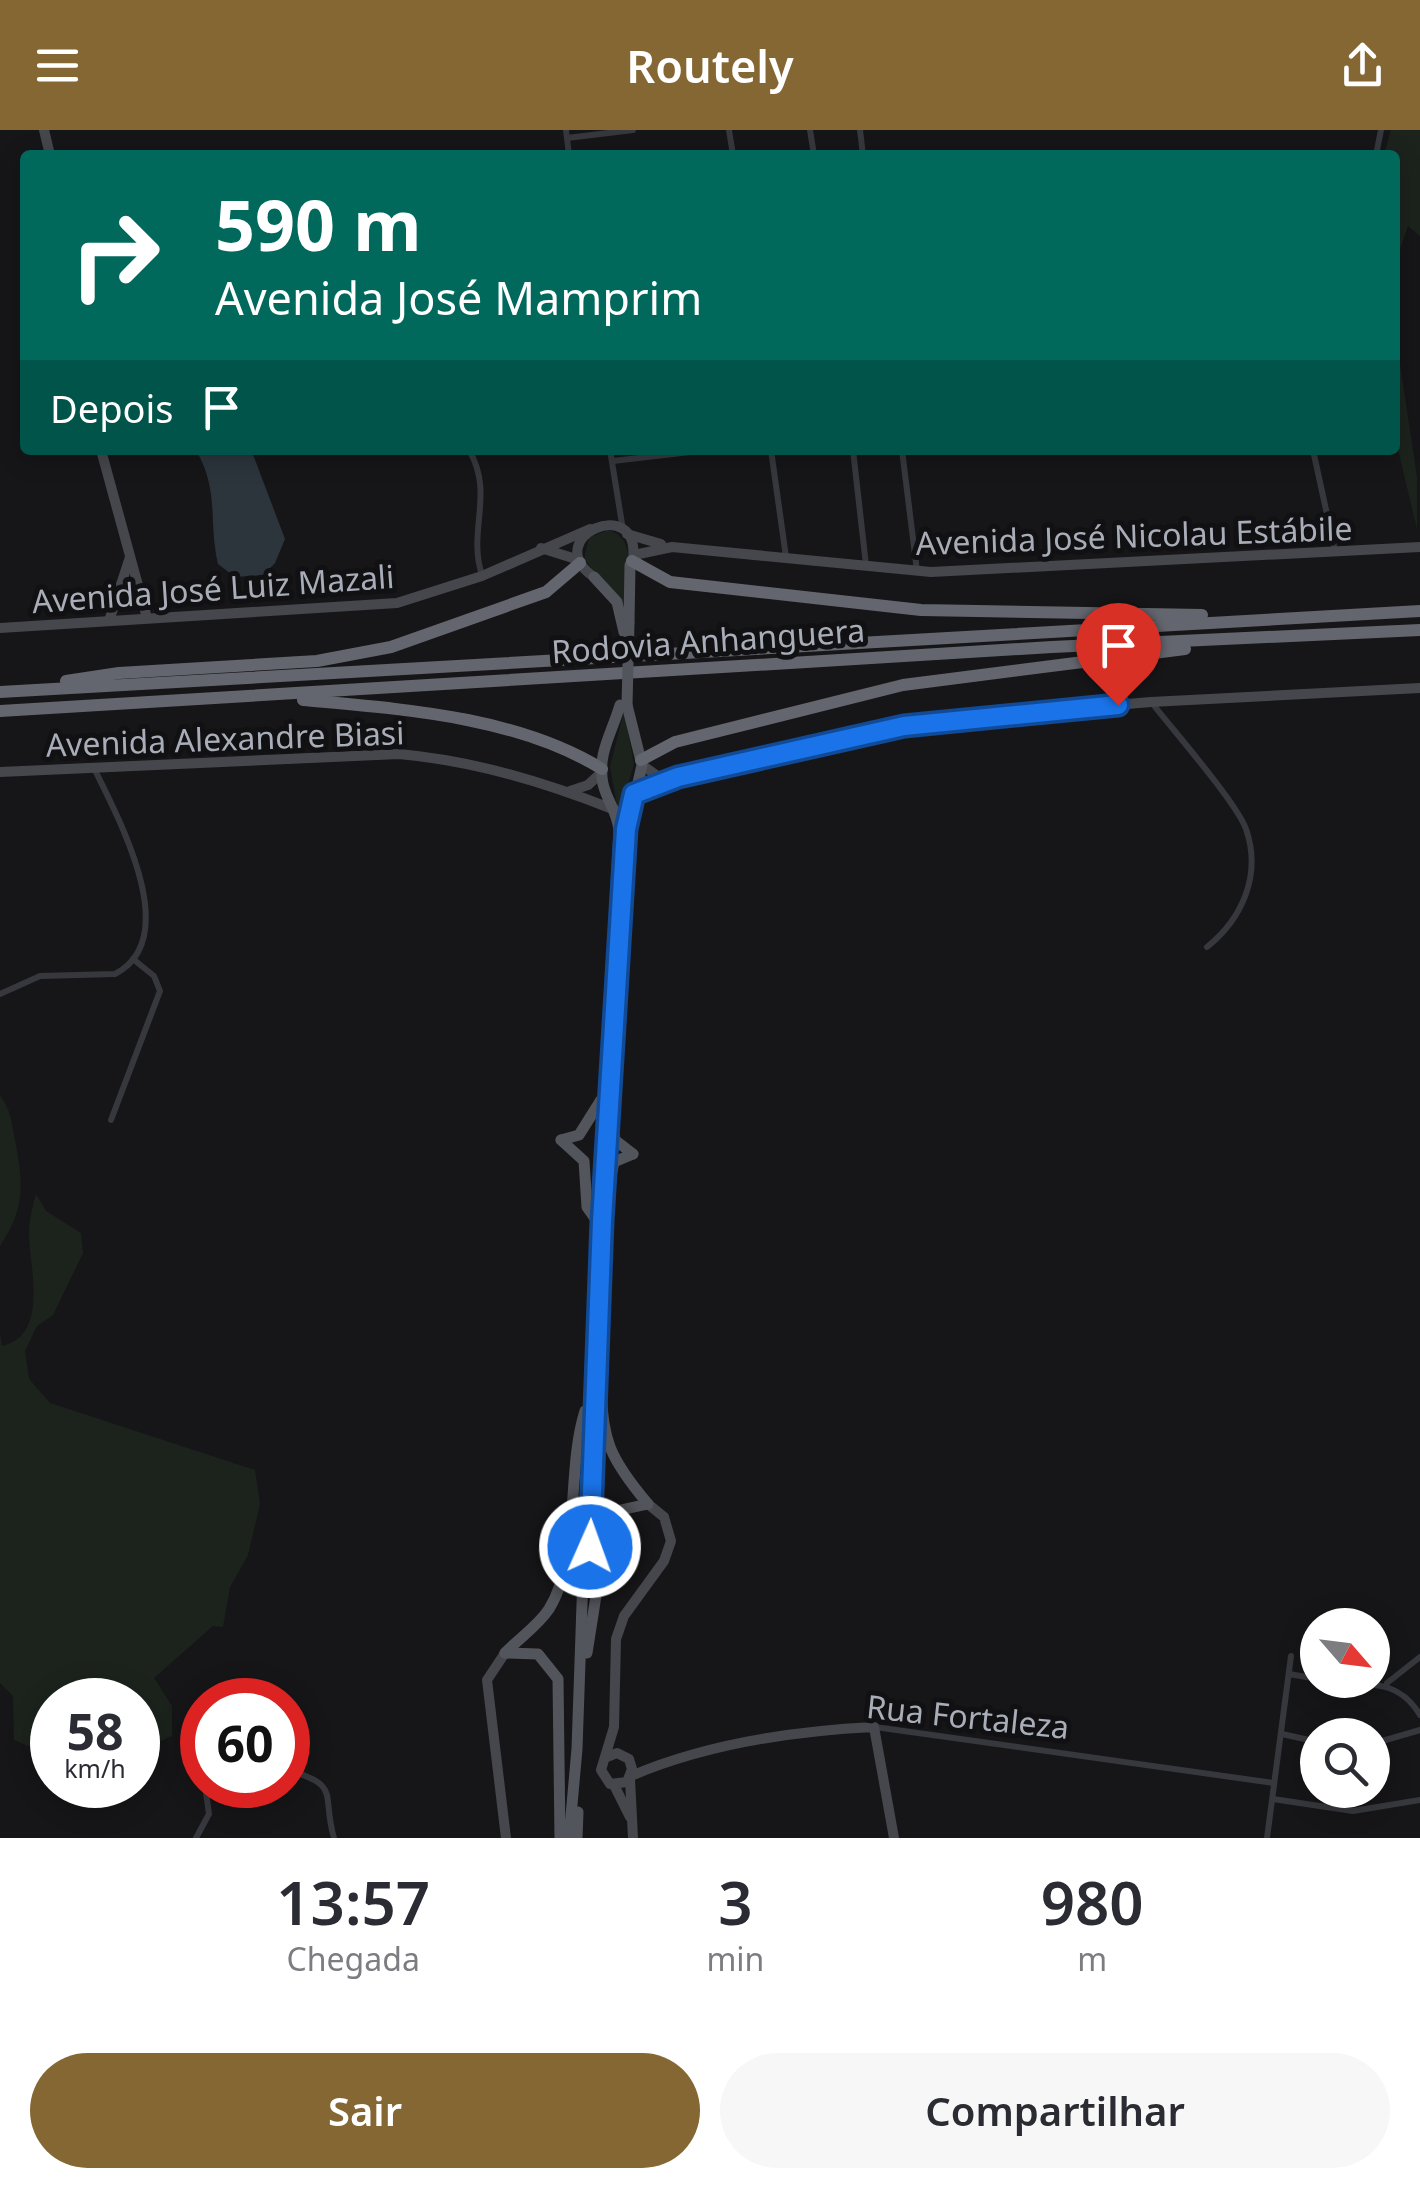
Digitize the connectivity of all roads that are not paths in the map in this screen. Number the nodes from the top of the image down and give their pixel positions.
1 (633, 130) edge
2 (566, 134) edge
3 (102, 455) edge
4 (472, 455) edge
5 (611, 455) edge
6 (664, 455) edge
7 (772, 455) edge
8 (854, 455) edge
9 (903, 455) edge
10 (1314, 455) edge
11 (612, 461) junction
12 (590, 529) junction
13 (625, 532) junction
14 (672, 547) junction
15 (1420, 547) edge
16 (540, 548) junction
17 (1335, 551) junction
18 (130, 556) junction
19 (786, 558) junction
20 (632, 560) junction
21 (580, 561) junction
22 (866, 566) junction
23 (917, 571) junction
24 (482, 576) junction
25 (594, 577) joint
26 (1420, 611) edge
27 (147, 618) junction
28 (1280, 618) junction
29 (108, 621) junction
30 (0, 628) edge
31 (626, 628) junction
32 (1420, 630) edge
33 (1277, 638) junction
34 (1420, 688) edge
35 (4, 692) edge
36 (260, 696) junction
37 (1151, 702) junction
38 (624, 705) junction
39 (0, 710) edge
40 (642, 763) junction
41 (94, 766) junction
42 (602, 770) junction
43 (0, 772) edge
44 (678, 777) junction
45 (568, 792) junction
46 (634, 794) junction
47 (617, 810) junction
48 (1208, 947) dead end
49 (133, 959) junction
50 (0, 994) edge
51 (606, 1098) junction
52 (111, 1120) dead end
53 (600, 1221) junction
54 (597, 1356) junction
55 (589, 1398) junction
56 (648, 1504) junction
57 (504, 1652) junction
58 (1291, 1656) dead end
59 (1420, 1657) edge
60 (585, 1662) junction
61 (1289, 1674) junction
62 (1300, 1676) edge
63 (1390, 1681) edge
64 (1390, 1687) edge
65 (1420, 1715) edge
66 (614, 1727) junction
67 (874, 1727) junction
68 (1420, 1730) edge
69 (1282, 1734) junction
70 (1300, 1738) edge
71 (1390, 1739) edge
72 (627, 1757) junction
73 (606, 1758) junction
74 (658, 1764) junction
75 (310, 1778) edge
76 (630, 1778) junction
77 (1274, 1783) junction
78 (614, 1785) junction
79 (1272, 1798) junction
80 (1420, 1800) edge
81 (208, 1808) edge
82 (633, 1823) junction
83 (196, 1838) edge
84 (334, 1838) edge
85 (506, 1838) edge
86 (560, 1838) edge
87 (568, 1838) edge
88 (576, 1838) edge
89 (633, 1838) edge
90 (894, 1838) edge
91 (1267, 1838) edge

1 - 2 street
3 - 18 main road
4 - 24 street
5 - 11 street
6 - 11 street
7 - 19 street
8 - 22 street
9 - 23 street
10 - 17 street
11 - 13 street
12 - 13 main road, Avenida José Nicolau Estábile
12 - 16 main road, Avenida José Luiz Mazali
12 - 21 main road
13 - 14 main road, Avenida José Nicolau Estábile
13 - 20 main road
14 - 19 main road, Avenida José Nicolau Estábile
14 - 20 main road, Avenida José Nicolau Estábile
15 - 17 main road, Avenida José Nicolau Estábile
16 - 21 main road
16 - 24 main road, Avenida José Luiz Mazali
17 - 23 main road, Avenida José Nicolau Estábile
18 - 27 main road
18 - 29 main road
19 - 22 main road, Avenida José Nicolau Estábile
20 - 28 highway
20 - 31 main road
21 - 25 main road
21 - 35 highway
22 - 23 main road, Avenida José Nicolau Estábile
24 - 27 main road, Avenida José Luiz Mazali
25 - 31 main road
26 - 28 highway, Rodovia Anhanguera
27 - 29 main road, Avenida José Luiz Mazali
28 - 35 highway, Rodovia Anhanguera
29 - 30 main road, Avenida José Luiz Mazali
31 - 38 main road, bridge
32 - 33 highway, Rodovia Anhanguera
33 - 36 highway, Rodovia Anhanguera
33 - 40 highway
34 - 37 main road
36 - 39 highway, Rodovia Anhanguera
36 - 42 highway
37 - 44 main road
37 - 48 street
38 - 40 main road
38 - 42 main road
40 - 44 main road
40 - 46 main road
41 - 43 main road, Avenida Alexandre Biasi
41 - 45 main road, Avenida Alexandre Biasi
41 - 49 street
42 - 45 main road
42 - 47 main road
44 - 46 main road
45 - 47 main road, Avenida Alexandre Biasi
46 - 51 main road
47 - 51 main road
49 - 50 street
49 - 52 street
51 - 53 main road
51 - 53 main road
51 - 53 main road
53 - 54 main road
53 - 55 main road
54 - 56 main road
54 - 60 main road
55 - 57 main road
55 - 87 main road
56 - 60 main road
56 - 66 main road
57 - 85 main road
57 - 86 main road
58 - 61 street
59 - 63 street
60 - 88 main road
61 - 62 street
61 - 69 street
64 - 65 street
66 - 72 main road
66 - 73 main road
67 - 74 main road, Rua Fortaleza
67 - 77 street, Rua Fortaleza
67 - 90 main road
68 - 71 street
69 - 70 street
69 - 77 street
72 - 73 main road, Rua Fortaleza
72 - 74 main road, Rua Fortaleza
72 - 76 main road
73 - 78 main road
74 - 76 main road, Rua Fortaleza
75 - 84 street
76 - 78 main road, Rua Fortaleza
76 - 82 main road
77 - 79 street
78 - 82 main road
79 - 80 street
79 - 91 street
81 - 83 street
82 - 89 main road

